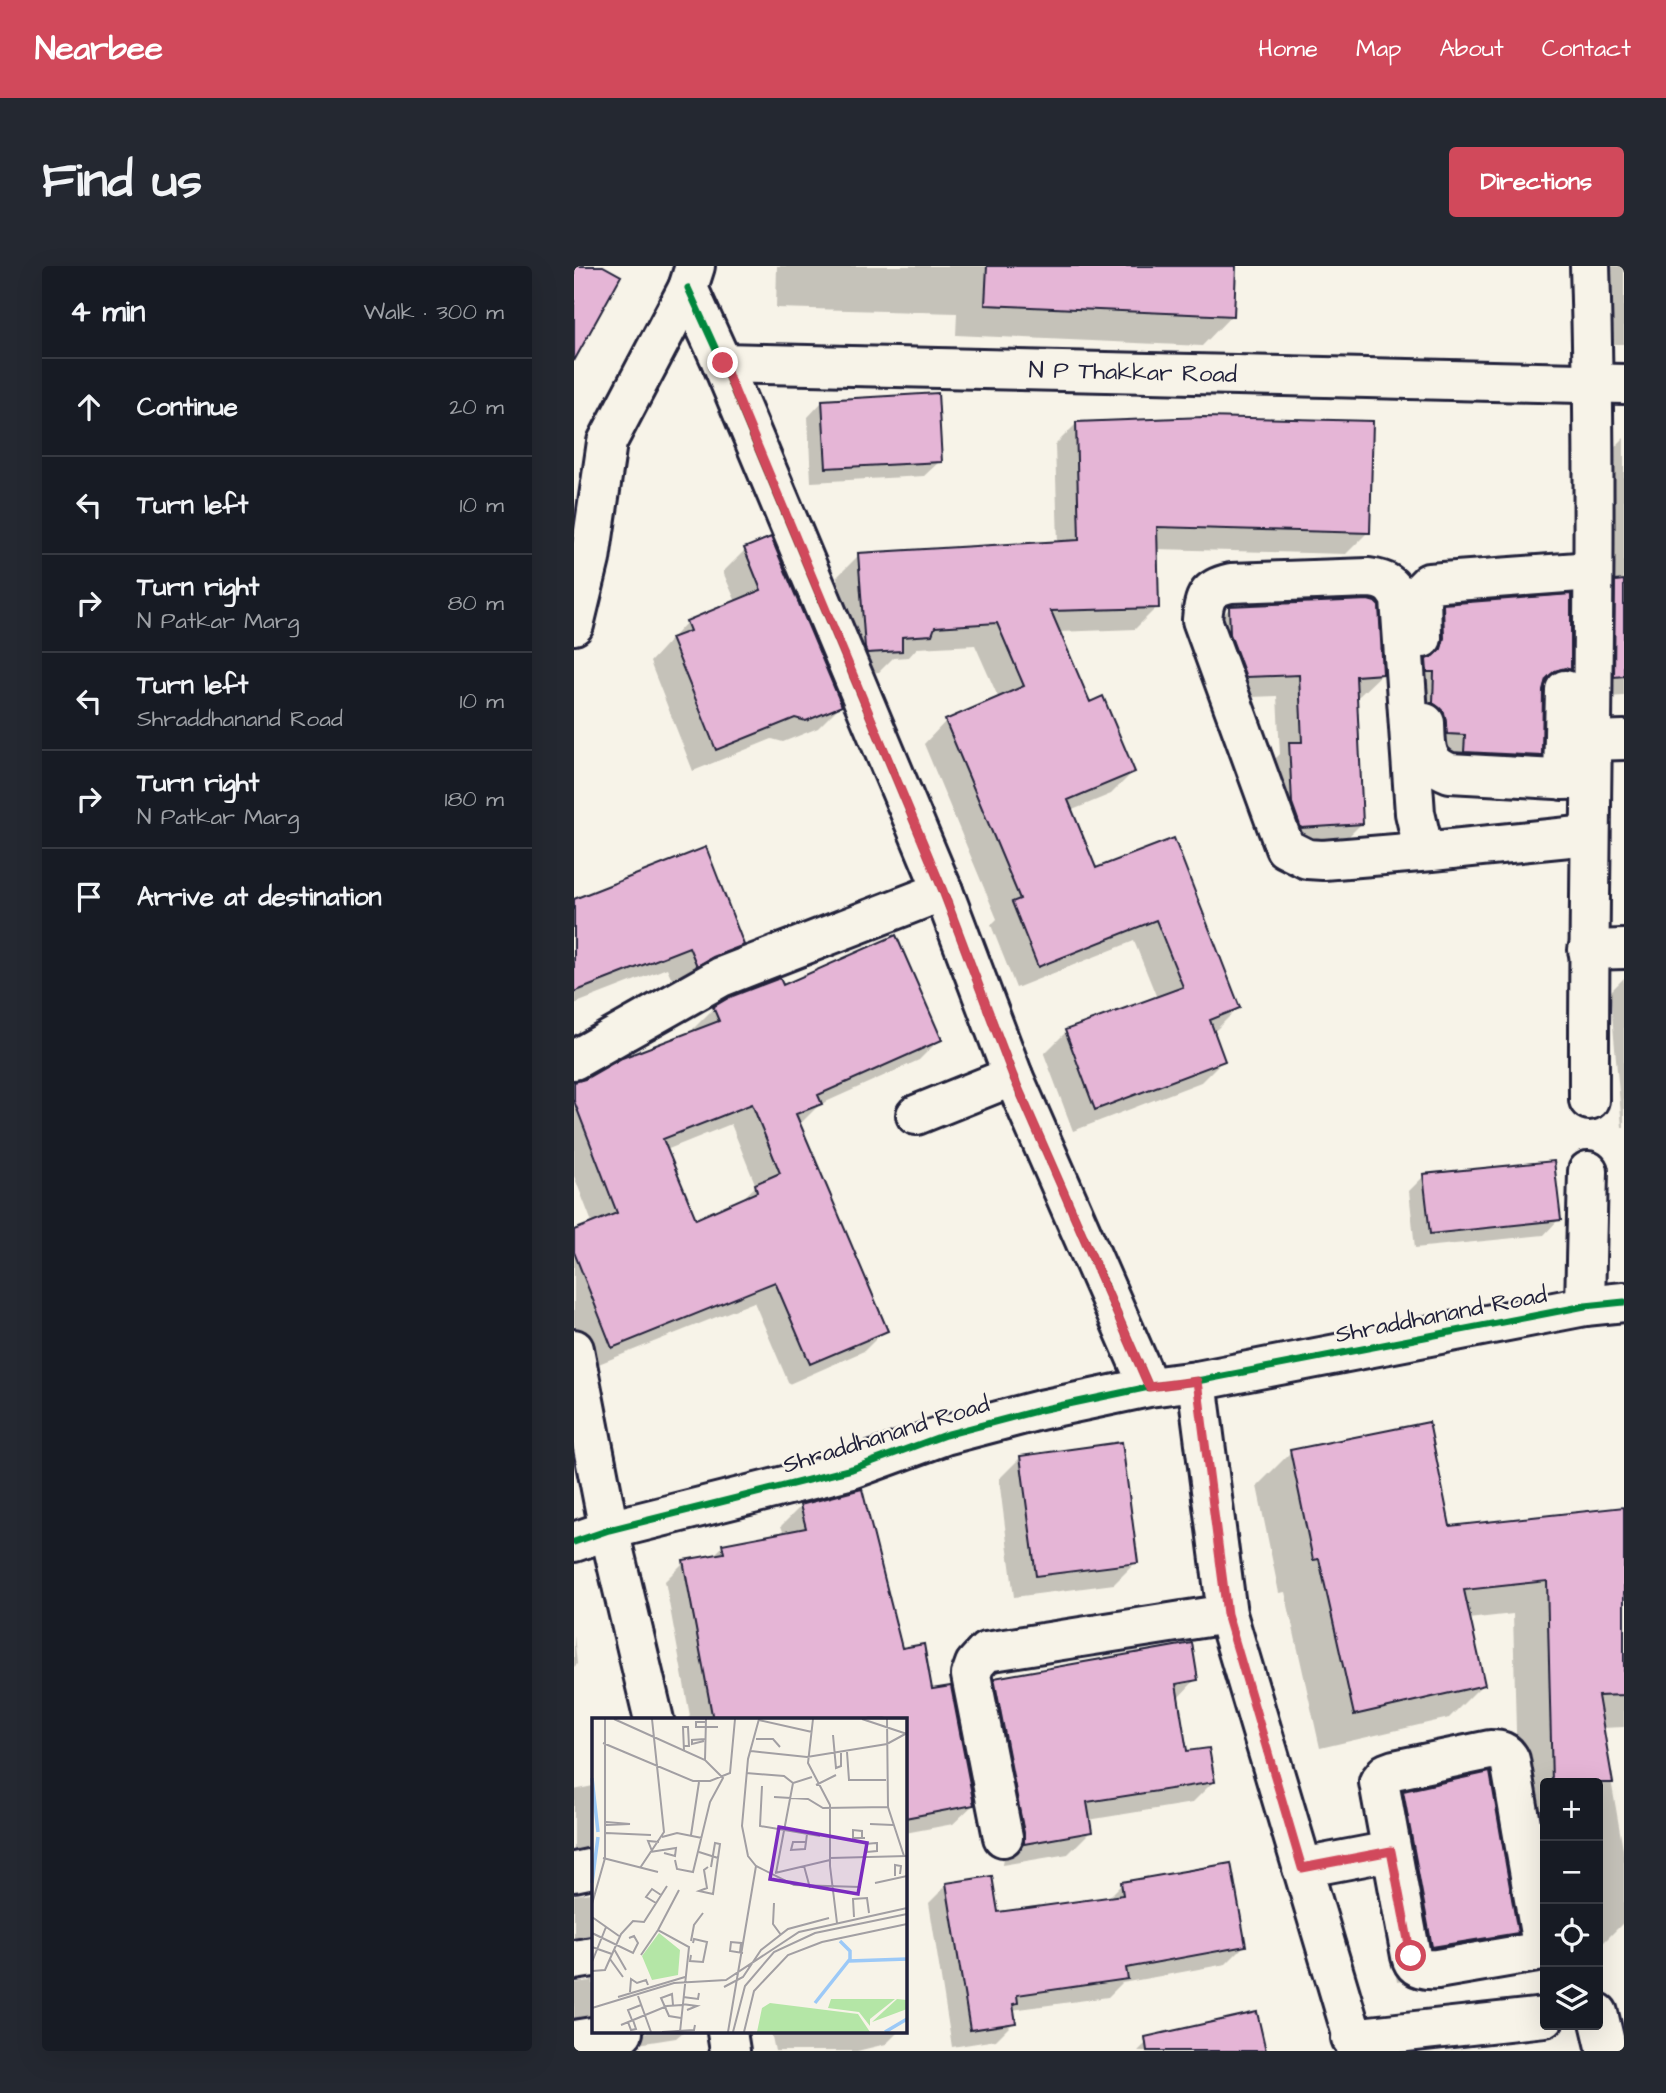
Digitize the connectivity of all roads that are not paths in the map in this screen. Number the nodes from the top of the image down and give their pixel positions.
1 (1590, 266) edge
2 (691, 277) edge
3 (723, 363) junction
4 (1609, 384) edge
5 (1581, 572) junction
6 (574, 625) edge
7 (1578, 679) junction
8 (1607, 740) edge
9 (1577, 780) junction
10 (1589, 835) junction
11 (1432, 851) junction
12 (943, 891) junction
13 (1606, 949) edge
14 (574, 1060) edge
15 (1013, 1076) junction
16 (1589, 1100) dead end
17 (916, 1115) dead end
18 (1588, 1171) dead end
19 (1624, 1302) edge
20 (1585, 1306) junction
21 (574, 1349) edge
22 (1197, 1381) junction
23 (1149, 1387) junction
24 (591, 1536) edge
25 (1227, 1614) junction
26 (653, 1718) edge
27 (1003, 1837) dead end
28 (1391, 1851) junction
29 (592, 1868) edge
30 (1302, 1868) junction
31 (574, 1872) edge
32 (1540, 1933) edge
33 (592, 1956) edge
34 (1540, 1956) edge
35 (574, 1960) edge
36 (1624, 2009) edge
37 (1540, 2018) edge
38 (611, 2034) edge
39 (1597, 2034) edge
40 (574, 2040) edge
41 (1354, 2044) edge

1 - 4 street
2 - 3 street
2 - 6 street
3 - 4 street, N P Thakkar Road
3 - 12 street
4 - 5 street
5 - 7 street
5 - 9 street
7 - 8 street
7 - 9 street
8 - 9 street
9 - 10 street
10 - 11 street
10 - 13 street
11 - 11 street
12 - 14 street
12 - 15 street
13 - 16 street
15 - 17 street
15 - 23 street
18 - 20 street
19 - 20 street, Shraddhanand Road
20 - 22 street, Shraddhanand Road
21 - 24 street
22 - 23 street, Shraddhanand Road
22 - 25 street
23 - 24 street, Shraddhanand Road
24 - 26 street
25 - 27 street
25 - 30 street
28 - 30 street
28 - 32 street
28 - 34 street
29 - 31 street
30 - 41 street
33 - 35 street
36 - 39 street
37 - 41 street
38 - 40 street

